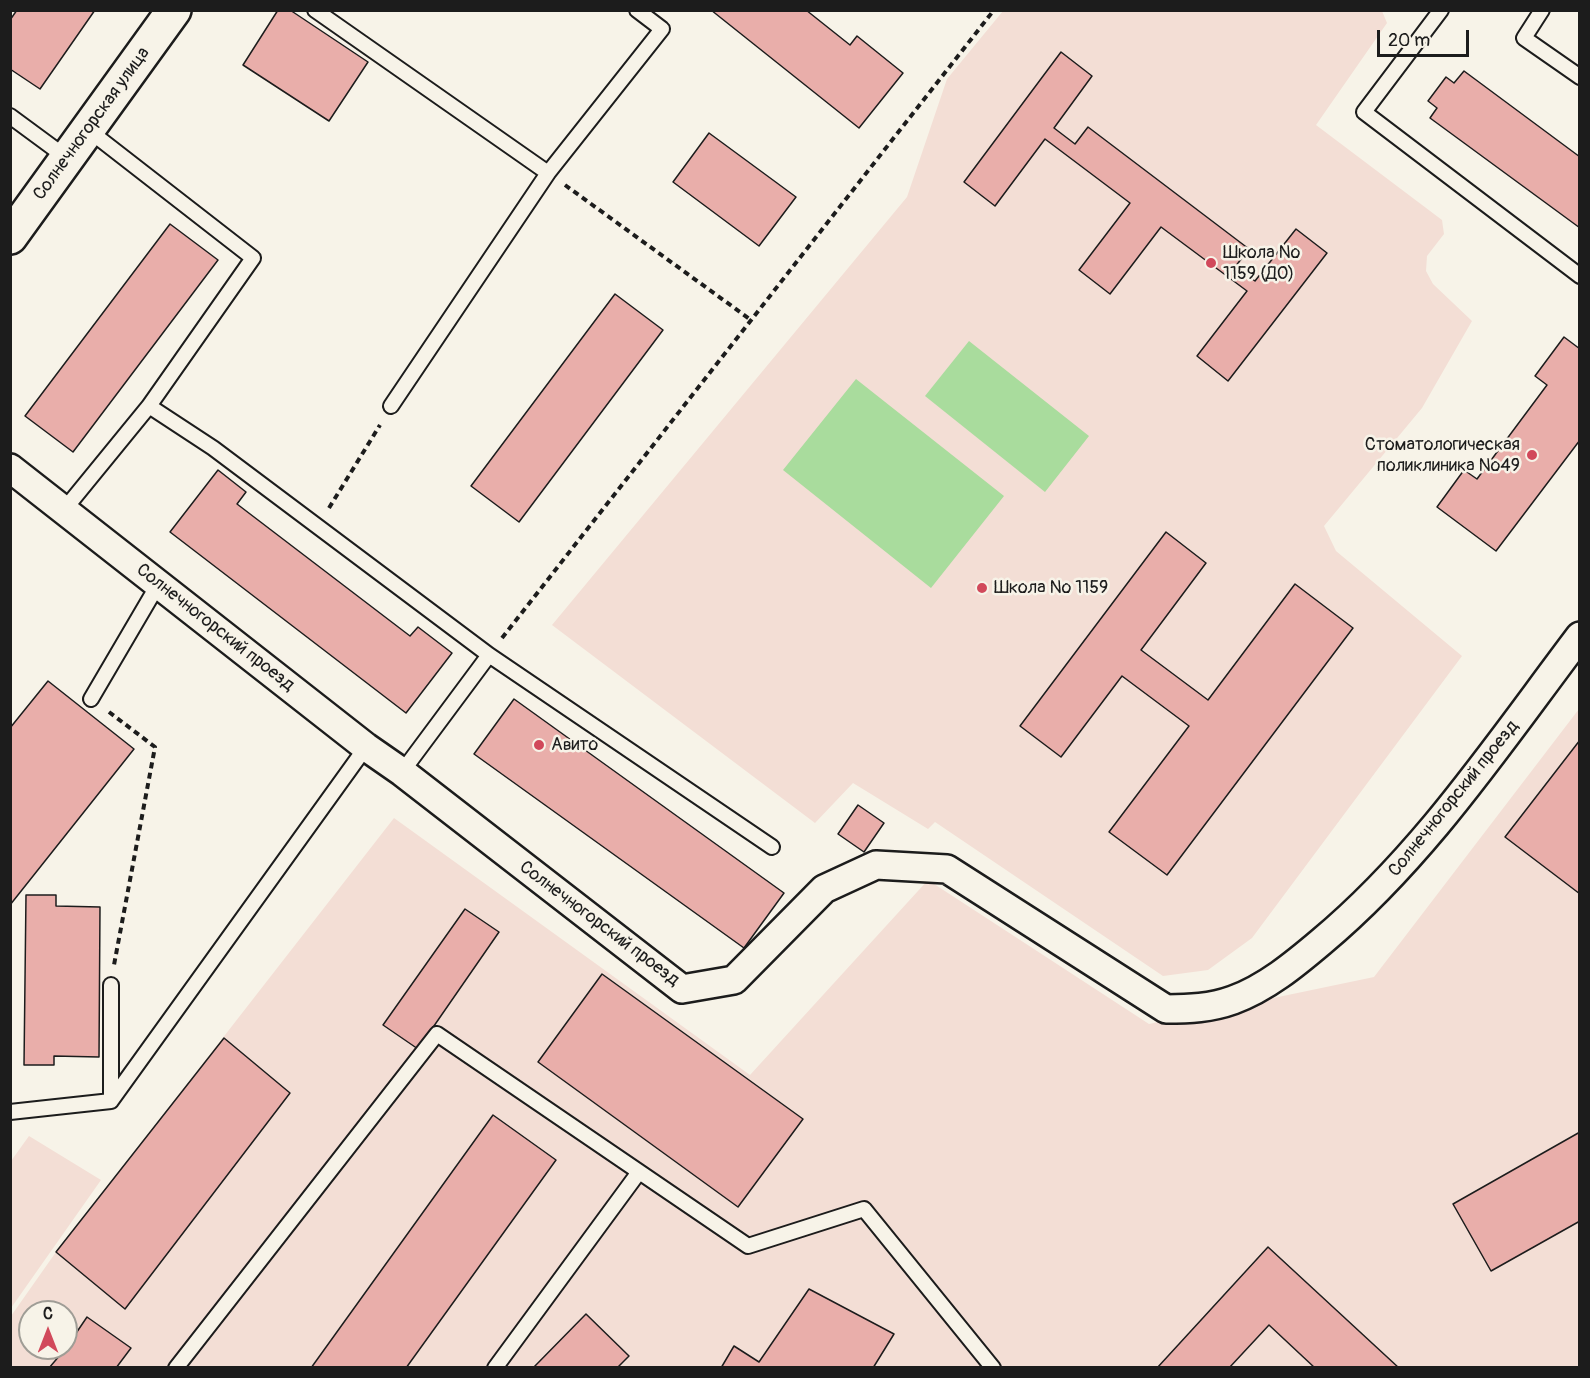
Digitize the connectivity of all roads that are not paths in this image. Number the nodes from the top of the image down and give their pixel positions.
1 (174, 10) edge
2 (315, 10) edge
3 (637, 10) edge
4 (1441, 10) edge
5 (1542, 10) edge
6 (1580, 77) edge
7 (10, 116) edge
8 (87, 129) junction
9 (67, 158) junction
10 (548, 173) junction
11 (10, 237) edge
12 (1580, 276) edge
13 (149, 406) junction
14 (391, 406) road end
15 (10, 468) edge
16 (64, 510) junction
17 (159, 584) junction
18 (1580, 636) edge
19 (489, 655) junction
20 (91, 699) road end
21 (366, 747) junction
22 (402, 772) junction
23 (772, 847) dead end
24 (111, 984) road end
25 (111, 1101) junction
26 (10, 1112) edge
27 (639, 1172) junction
28 (176, 1368) edge
29 (495, 1368) edge
30 (993, 1368) edge

1 - 8 street, Солнечногорская улица
2 - 10 lane
3 - 10 lane
4 - 12 lane
5 - 6 lane
7 - 9 lane
8 - 9 street, Солнечногорская улица
8 - 13 lane
9 - 11 street, Солнечногорская улица
10 - 14 lane
13 - 16 lane
13 - 19 lane
15 - 16 street, Солнечногорский проезд
16 - 17 street, Солнечногорский проезд
17 - 20 lane
17 - 21 street, Солнечногорский проезд
18 - 22 street, Солнечногорский проезд
19 - 22 lane
19 - 23 lane
21 - 22 street, Солнечногорский проезд
21 - 25 lane
24 - 25 lane
25 - 26 lane
27 - 28 lane
27 - 29 lane
27 - 30 lane

